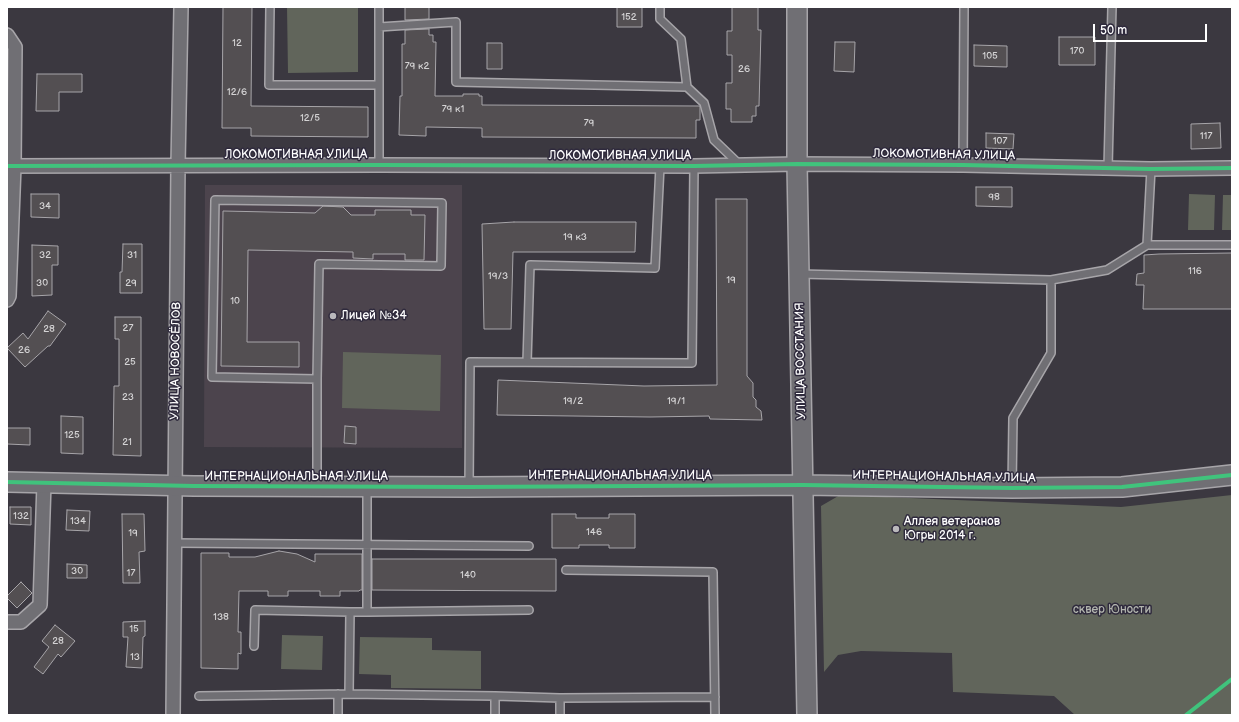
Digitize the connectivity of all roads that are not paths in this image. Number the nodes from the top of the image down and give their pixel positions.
1 (181, 7) edge
2 (270, 7) edge
3 (379, 7) edge
4 (660, 7) edge
5 (797, 7) edge
6 (964, 7) edge
7 (1112, 7) edge
8 (379, 27) junction
9 (7, 35) edge
10 (379, 85) junction
11 (687, 87) junction
12 (739, 164) junction
13 (797, 164) junction
14 (178, 165) junction
15 (379, 165) junction
16 (963, 165) junction
17 (11, 166) edge
18 (660, 166) junction
19 (694, 166) junction
20 (1108, 168) junction
21 (1232, 168) edge
22 (1151, 169) junction
23 (1147, 245) junction
24 (1232, 245) edge
25 (799, 274) junction
26 (1051, 280) junction
27 (7, 300) edge
28 (527, 362) junction
29 (316, 379) junction
30 (1232, 475) edge
31 (7, 482) edge
32 (44, 483) junction
33 (803, 485) junction
34 (175, 486) junction
35 (317, 487) junction
36 (367, 487) junction
37 (469, 488) junction
38 (1012, 488) junction
39 (175, 543) junction
40 (367, 546) junction
41 (529, 546) dead end
42 (566, 570) dead end
43 (529, 610) dead end
44 (350, 612) junction
45 (367, 612) junction
46 (7, 622) edge
47 (254, 646) dead end
48 (338, 694) junction
49 (349, 694) junction
50 (199, 696) dead end
51 (495, 696) junction
52 (715, 697) junction
53 (560, 698) junction
54 (173, 715) edge
55 (338, 715) edge
56 (495, 715) edge
57 (560, 715) edge
58 (715, 715) edge
59 (806, 715) edge

1 - 14 street, УЛИЦА НОВОСЁЛОВ
2 - 10 lane
3 - 8 lane
4 - 11 lane
5 - 13 street, УЛИЦА ВОССТАНИЯ
6 - 16 lane
7 - 20 lane
8 - 10 lane
8 - 11 lane
9 - 17 street
10 - 15 lane
11 - 12 lane
12 - 13 street, ЛОКОМОТИВНАЯ УЛИЦА
12 - 19 street, ЛОКОМОТИВНАЯ УЛИЦА
13 - 16 street, ЛОКОМОТИВНАЯ УЛИЦА
13 - 25 street, УЛИЦА ВОССТАНИЯ
14 - 15 street, ЛОКОМОТИВНАЯ УЛИЦА
14 - 17 street, ЛОКОМОТИВНАЯ УЛИЦА
14 - 34 street, УЛИЦА НОВОСЁЛОВ
15 - 18 street, ЛОКОМОТИВНАЯ УЛИЦА
16 - 20 street, ЛОКОМОТИВНАЯ УЛИЦА
17 - 27 street
18 - 19 street, ЛОКОМОТИВНАЯ УЛИЦА
18 - 28 lane
19 - 28 lane
20 - 22 street, ЛОКОМОТИВНАЯ УЛИЦА
21 - 22 street, ЛОКОМОТИВНАЯ УЛИЦА
22 - 23 lane
23 - 24 lane
23 - 26 lane
25 - 26 lane
25 - 33 street, УЛИЦА ВОССТАНИЯ
26 - 38 lane
28 - 37 lane
29 - 29 lane
29 - 35 lane
30 - 38 street, ИНТЕРНАЦИОНАЛЬНАЯ УЛИЦА
31 - 32 street, ИНТЕРНАЦИОНАЛЬНАЯ УЛИЦА
32 - 34 street, ИНТЕРНАЦИОНАЛЬНАЯ УЛИЦА
32 - 46 street
33 - 37 street, ИНТЕРНАЦИОНАЛЬНАЯ УЛИЦА
33 - 38 street, ИНТЕРНАЦИОНАЛЬНАЯ УЛИЦА
33 - 59 street, УЛИЦА ВОССТАНИЯ
34 - 35 street, ИНТЕРНАЦИОНАЛЬНАЯ УЛИЦА
34 - 39 street, УЛИЦА НОВОСЁЛОВ
35 - 36 street, ИНТЕРНАЦИОНАЛЬНАЯ УЛИЦА
36 - 37 street, ИНТЕРНАЦИОНАЛЬНАЯ УЛИЦА
36 - 40 lane
39 - 40 lane
39 - 54 street, УЛИЦА НОВОСЁЛОВ
40 - 41 lane
40 - 45 lane
42 - 52 lane
43 - 45 lane
44 - 45 lane
44 - 47 lane
44 - 49 lane
48 - 49 lane
48 - 50 lane
48 - 55 lane
49 - 51 lane
51 - 53 lane
51 - 56 lane
52 - 53 lane
52 - 58 lane
53 - 57 lane

